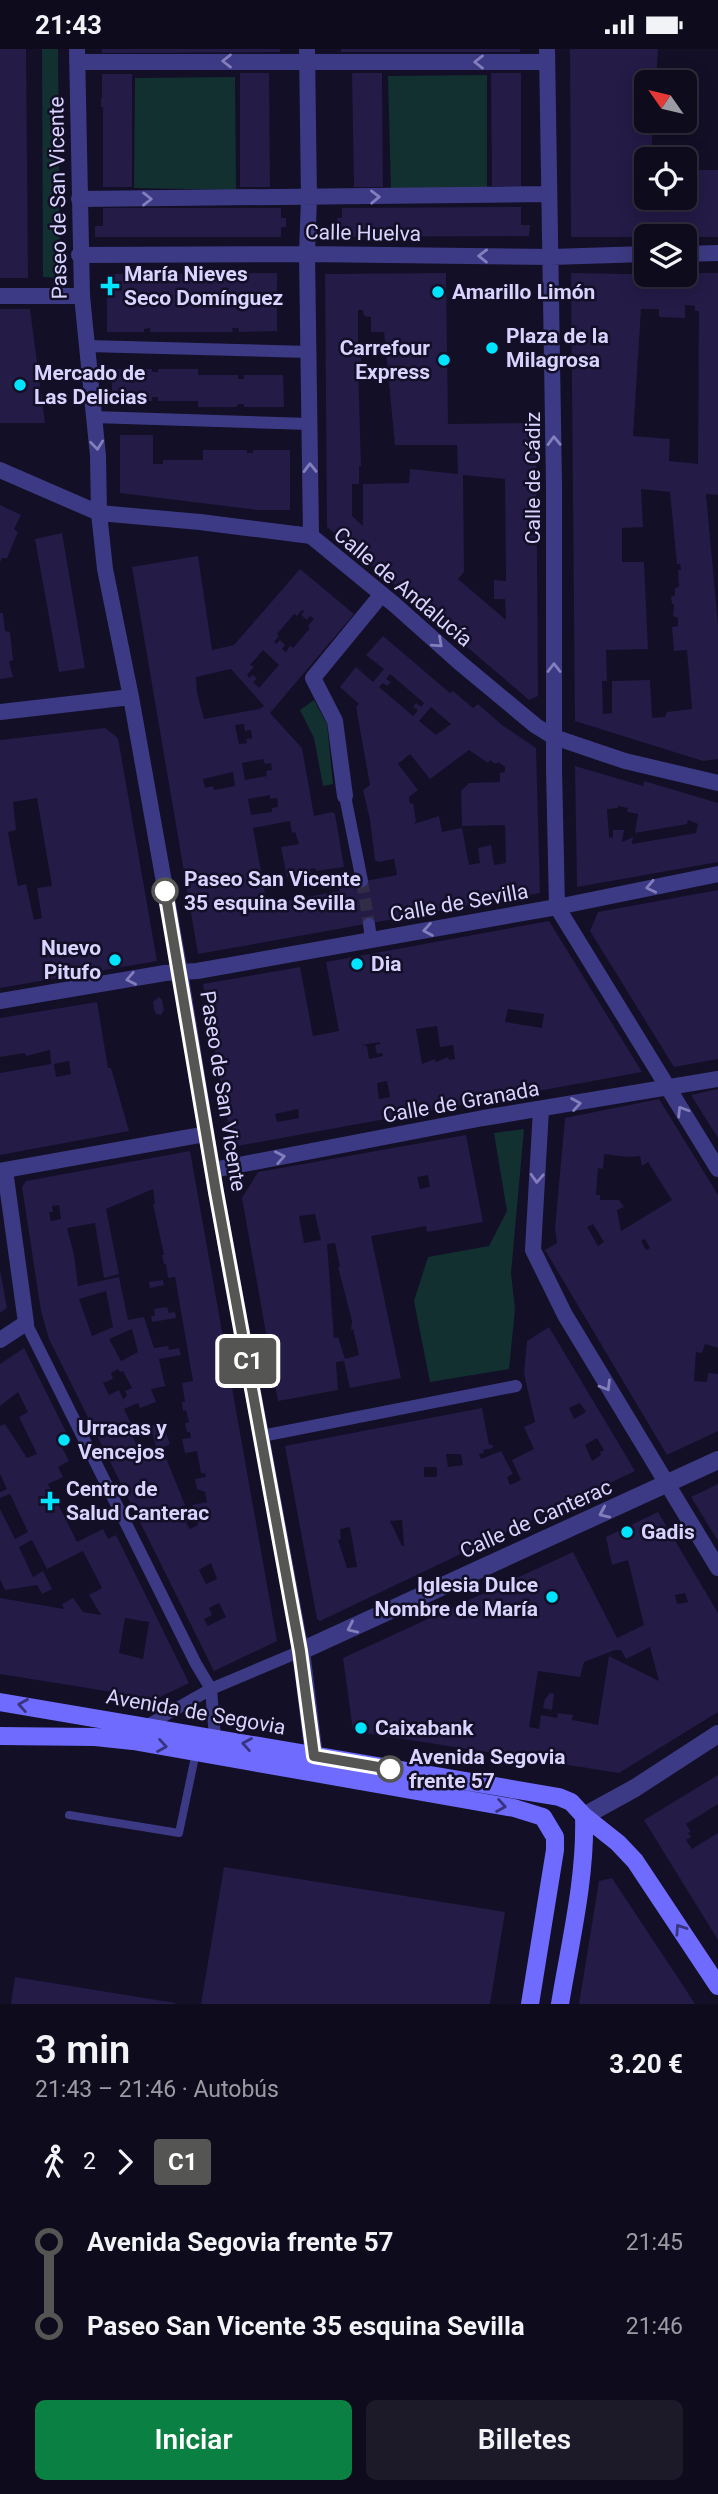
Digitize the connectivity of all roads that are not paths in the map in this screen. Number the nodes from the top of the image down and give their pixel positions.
1 (307, 55) edge
2 (77, 56) edge
3 (547, 56) edge
4 (548, 194) junction
5 (309, 198) junction
6 (79, 199) junction
7 (718, 253) edge
8 (307, 254) junction
9 (634, 254) edge
10 (697, 254) edge
11 (79, 255) junction
12 (551, 257) junction
13 (0, 296) edge
14 (82, 296) junction
15 (87, 346) junction
16 (309, 352) junction
17 (93, 417) junction
18 (309, 424) junction
19 (0, 470) edge
20 (99, 513) junction
21 (312, 536) junction
22 (382, 594) junction
23 (131, 697) junction
24 (0, 712) edge
25 (554, 737) junction
26 (718, 783) edge
27 (345, 796) joint
28 (718, 874) edge
29 (362, 881) tunnel mouth
30 (558, 907) junction
31 (180, 972) junction
32 (0, 1001) edge
33 (718, 1079) edge
34 (668, 1089) junction
35 (541, 1109) junction
36 (206, 1134) junction
37 (718, 1169) edge
38 (2, 1170) edge
39 (213, 1170) junction
40 (26, 1323) junction
41 (0, 1340) edge
42 (516, 1386) dead end
43 (262, 1436) junction
44 (718, 1461) edge
45 (666, 1485) junction
46 (718, 1568) edge
47 (300, 1651) junction
48 (211, 1689) junction
49 (0, 1702) edge
50 (146, 1726) junction
51 (718, 1734) edge
52 (0, 1736) edge
53 (215, 1738) junction
54 (196, 1752) junction
55 (314, 1764) junction
56 (69, 1815) dead end
57 (584, 1816) junction
58 (555, 1850) junction
59 (718, 1986) edge
60 (530, 2004) edge
61 (560, 2004) edge

1 -> 2 street
3 -> 1 street
1 - 5 street
2 - 6 street, Paseo de San Vicente
3 - 4 street, Calle de Cádiz
5 -> 4 street
4 - 12 street, Calle de Cádiz
6 -> 5 street
5 - 8 street
6 - 11 street, Paseo de San Vicente
7 - 10 street
8 - 11 street, Calle Huelva
12 -> 8 street, Calle Huelva
8 - 16 street
9 - 12 street, Calle Huelva
11 - 14 street, Paseo de San Vicente
25 -> 12 street, Calle de Cádiz
13 - 14 street
14 - 15 street, Paseo de San Vicente
15 - 16 street
15 - 17 street, Paseo de San Vicente
16 - 18 street
17 - 18 street
17 -> 20 street, Paseo de San Vicente
21 -> 18 street
19 - 20 street, Calle de Andalucía
20 - 21 street, Calle de Andalucía
20 - 23 street, Paseo de San Vicente
21 - 22 street, Calle de Andalucía
22 -> 25 street, Calle de Andalucía
22 - 27 street
23 - 24 street
23 - 31 street, Paseo de San Vicente
25 - 26 street, Calle de Andalucía
25 - 30 street, Calle de Cádiz
27 - 29 street
28 -> 30 street, Calle de Sevilla
30 -> 31 street, Calle de Sevilla
30 - 34 street
31 -> 32 street, Calle de Sevilla
31 - 36 street, Paseo de San Vicente
33 - 34 street, Calle de Granada
35 -> 34 street, Calle de Granada
37 -> 34 street
39 -> 35 street, Calle de Granada
35 -> 45 street
36 - 38 street
36 - 39 street, Paseo de San Vicente
38 - 40 street
39 - 43 street, Paseo de San Vicente
40 - 41 street
40 - 48 street
42 - 43 street
43 - 47 street, Paseo de San Vicente
44 - 45 street, Calle de Canterac
45 - 46 street
45 -> 47 street, Calle de Canterac
47 - 48 street, Calle de Canterac
47 - 55 street, Paseo de San Vicente
48 - 50 street, Calle de Canterac
48 - 53 street
50 -> 49 main road, Avenida de Segovia
50 - 53 main road, Avenida de Segovia
51 - 57 street
52 -> 54 main road, Avenida de Segovia
55 -> 53 main road, Avenida de Segovia
54 - 55 main road, Avenida de Segovia
54 - 56 lane
55 - 57 main road, Avenida de Segovia
55 -> 58 main road, Avenida de Segovia
57 - 58 main road
59 -> 57 main road, Avenida de Segovia
57 - 61 main road
58 - 60 main road

